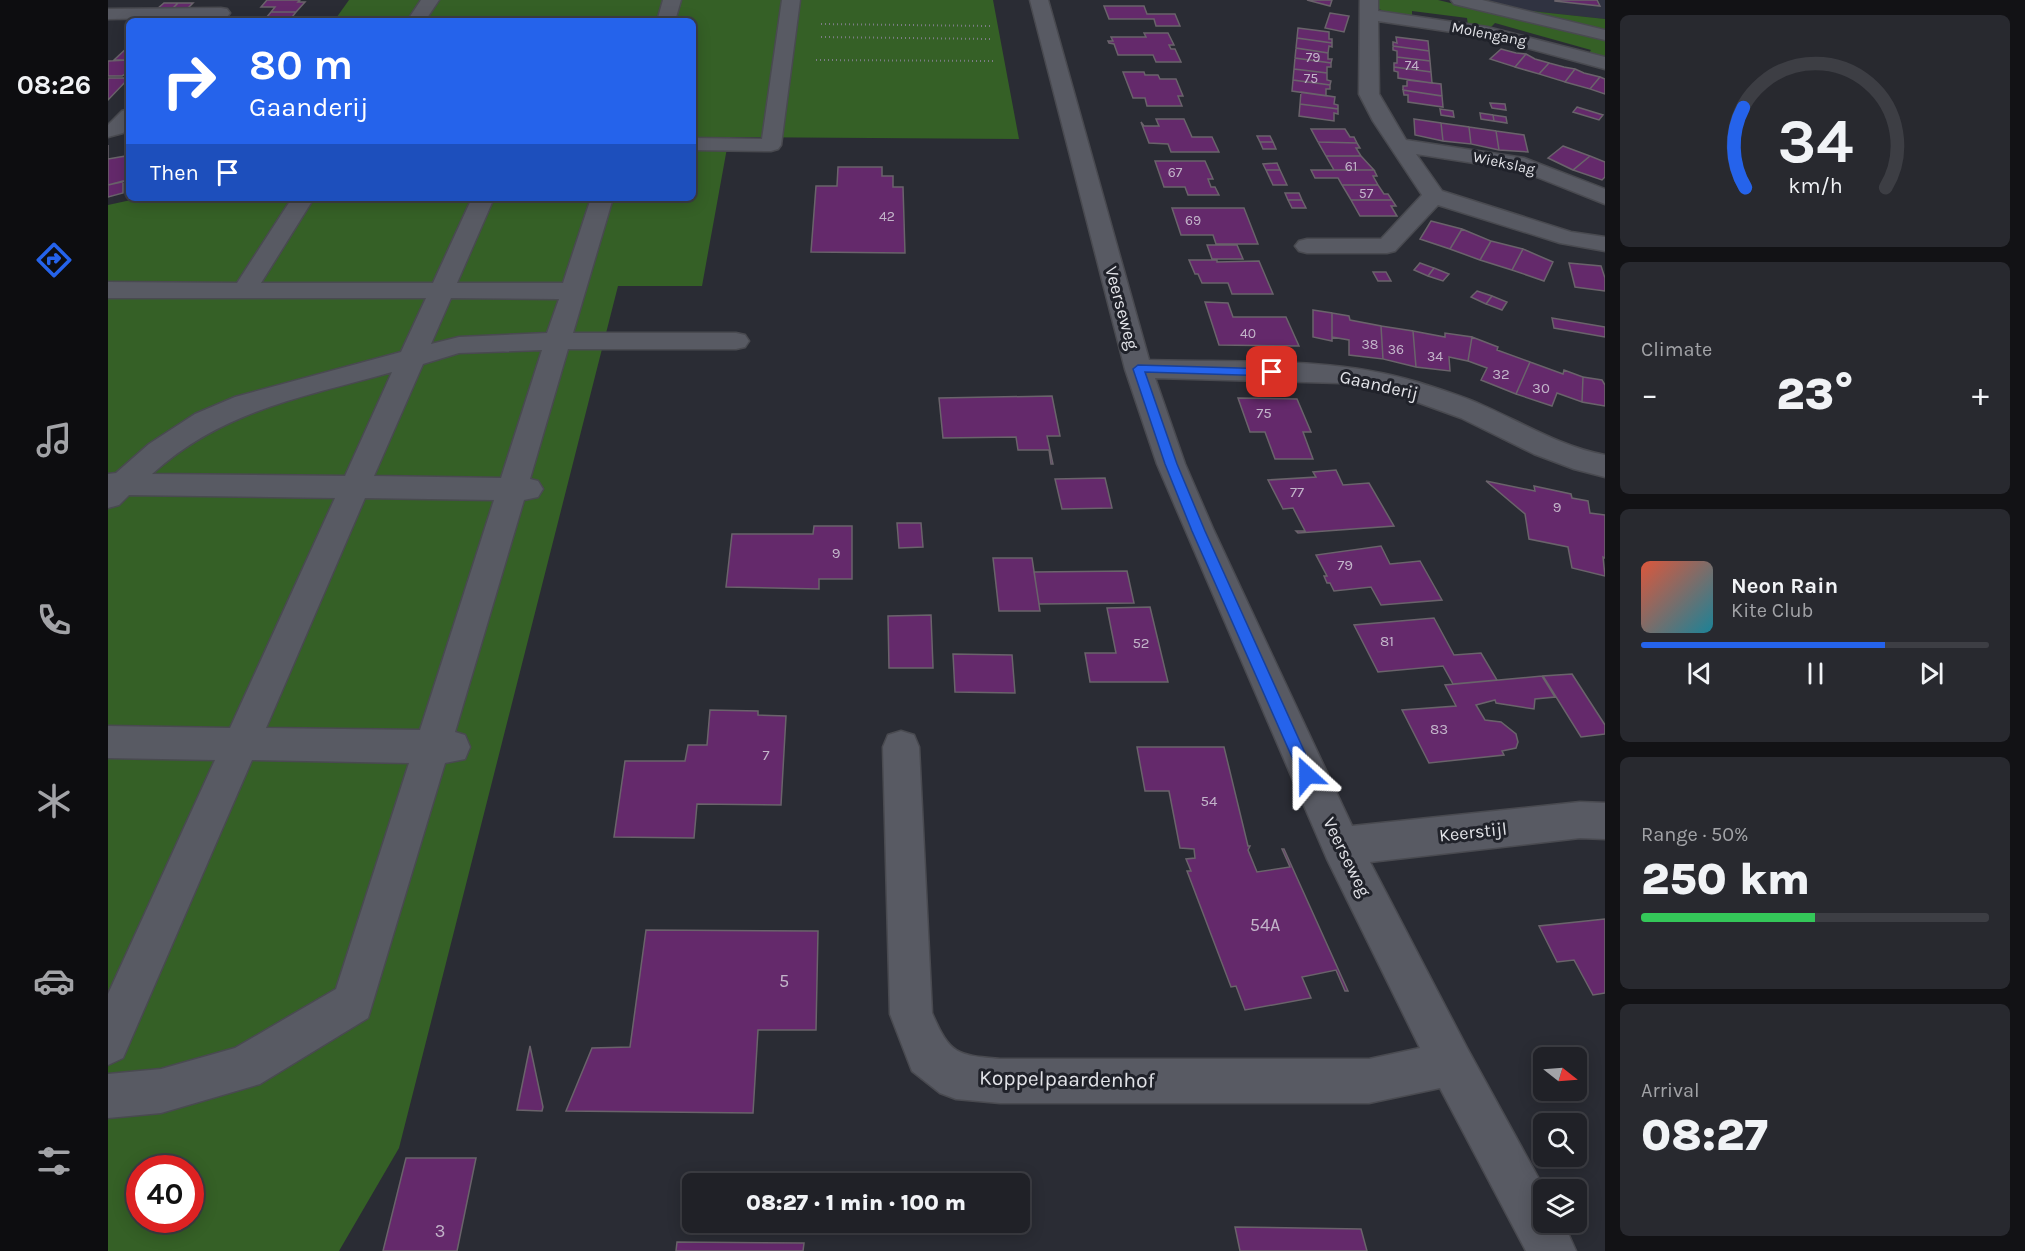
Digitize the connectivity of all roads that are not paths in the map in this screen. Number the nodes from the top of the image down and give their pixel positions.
1 (234, 0) edge
2 (430, 0) edge
3 (672, 0) edge
4 (791, 0) edge
5 (1039, 0) edge
6 (1460, 0) edge
7 (1370, 8) edge
8 (108, 14) edge
9 (217, 17) edge
10 (418, 18) edge
11 (667, 18) edge
12 (1605, 35) edge
13 (1605, 63) edge
14 (126, 118) edge
15 (108, 131) edge
16 (696, 144) edge
17 (1399, 145) junction
18 (1434, 196) junction
19 (1605, 197) edge
20 (301, 201) edge
21 (482, 201) edge
22 (601, 201) edge
23 (1605, 244) edge
24 (1307, 246) dead end
25 (108, 290) edge
26 (244, 291) junction
27 (441, 291) junction
28 (573, 291) junction
29 (558, 341) junction
30 (736, 341) dead end
31 (411, 359) junction
32 (1138, 369) junction
33 (1605, 466) edge
34 (355, 487) junction
35 (112, 488) edge
36 (520, 488) junction
37 (108, 742) edge
38 (241, 743) junction
39 (442, 747) junction
40 (901, 747) dead end
41 (1605, 821) edge
42 (1341, 846) junction
43 (108, 1043) edge
44 (1451, 1064) junction
45 (108, 1096) edge
46 (1552, 1251) edge

1 - 9 street
2 - 10 street
3 - 11 street
4 - 16 street
5 - 32 street, Veerseweg
6 - 12 street
7 - 13 street, Molengang
7 - 17 street
8 - 9 street
14 - 15 street
17 - 18 street
17 - 19 street, Wiekslag
18 - 23 street
18 - 24 street
20 - 26 street
21 - 27 street
22 - 28 street
25 - 26 street
26 - 27 street
27 - 28 street
27 - 31 street
28 - 29 street
29 - 30 street
29 - 31 street
29 - 36 street
31 - 34 street
31 - 35 street
32 - 33 street, Gaanderij
32 - 42 street, Veerseweg
34 - 35 street
34 - 36 street
34 - 38 street
36 - 39 street
37 - 38 street
38 - 39 street
38 - 43 street
39 - 45 street
40 - 44 street, Koppelpaardenhof
41 - 42 street, Keerstijl
42 - 44 street, Veerseweg
44 - 46 street, Veerseweg

